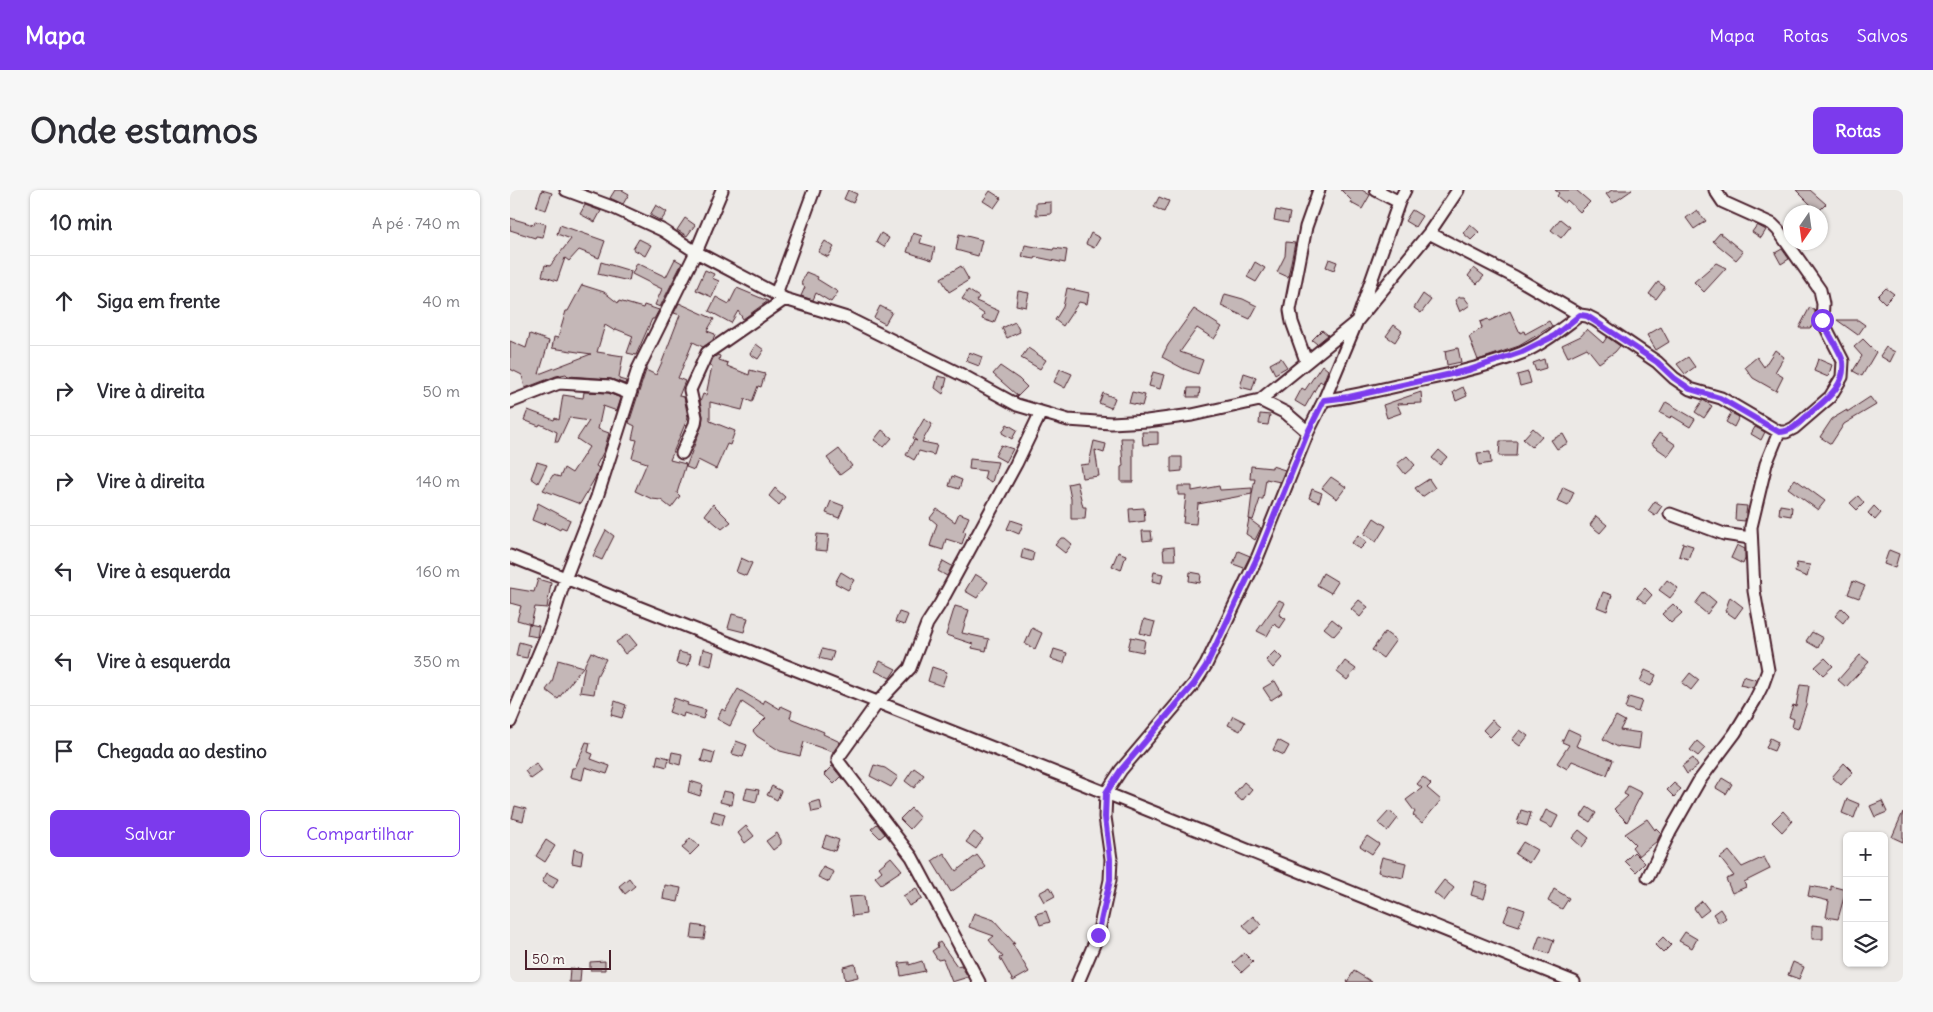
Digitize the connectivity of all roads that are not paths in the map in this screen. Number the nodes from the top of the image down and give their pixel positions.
1 (566, 190) edge
2 (722, 190) edge
3 (814, 190) edge
4 (1320, 190) edge
5 (1376, 190) edge
6 (1405, 190) edge
7 (1458, 190) edge
8 (1715, 190) edge
9 (1398, 202) junction
10 (1429, 233) junction
11 (696, 252) junction
12 (781, 297) junction
13 (1580, 315) junction
14 (1357, 321) junction
15 (1306, 361) junction
16 (630, 394) junction
17 (513, 398) edge
18 (1260, 400) junction
19 (1324, 400) junction
20 (1041, 412) junction
21 (1308, 432) junction
22 (1779, 432) junction
23 (682, 453) dead end
24 (1670, 514) dead end
25 (1750, 538) junction
26 (510, 556) edge
27 (565, 579) junction
28 (878, 702) junction
29 (510, 722) edge
30 (1106, 793) junction
31 (1648, 877) dead end
32 (979, 982) edge
33 (1078, 982) edge
34 (1574, 982) edge

1 - 11 street
2 - 11 street
3 - 12 street
4 - 15 street
5 - 9 street
6 - 9 street
7 - 10 street
8 - 22 street
9 - 14 street
10 - 13 street
10 - 14 street
11 - 12 street
11 - 16 street
12 - 20 street
12 - 23 street
13 - 19 street
13 - 22 street
14 - 15 street
14 - 19 street
15 - 18 street
16 - 17 street
16 - 27 street
18 - 20 street
18 - 21 street
19 - 21 street
20 - 28 street
21 - 30 street
22 - 25 street
24 - 25 street
25 - 31 street
26 - 27 street
27 - 28 street
27 - 29 street
28 - 30 street
28 - 32 street
30 - 33 street
30 - 34 street

